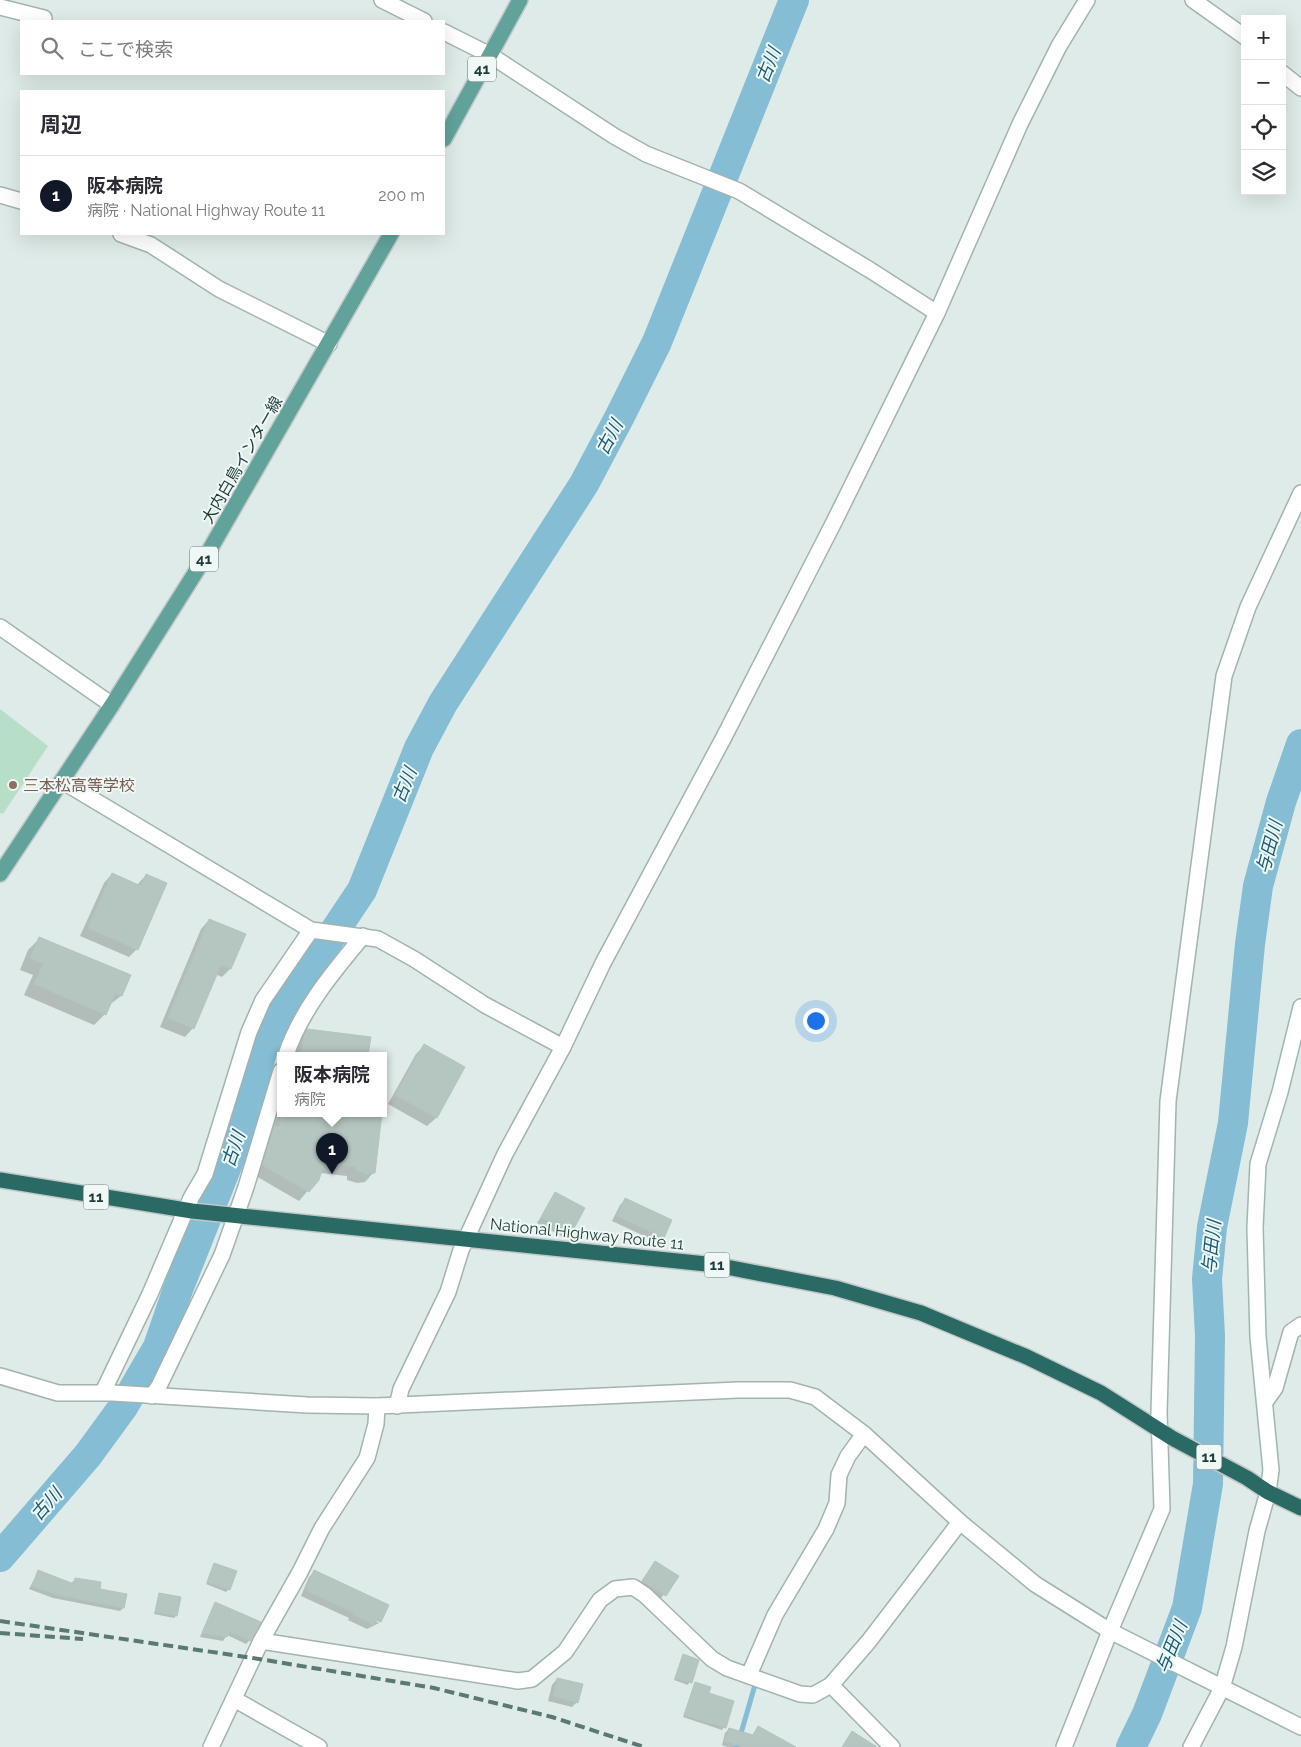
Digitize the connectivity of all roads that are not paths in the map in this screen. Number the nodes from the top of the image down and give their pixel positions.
1 (382, 0) edge
2 (520, 0) edge
3 (1087, 0) edge
4 (1193, 0) edge
5 (0, 7) edge
6 (44, 18) dead end
7 (422, 20) edge
8 (445, 32) edge
9 (1241, 34) edge
10 (490, 55) junction
11 (1286, 76) edge
12 (1301, 88) edge
13 (445, 137) edge
14 (0, 195) edge
15 (20, 201) edge
16 (124, 235) edge
17 (390, 235) edge
18 (937, 313) junction
19 (329, 344) junction
20 (1301, 493) edge
21 (0, 627) edge
22 (112, 705) junction
23 (62, 781) junction
24 (0, 874) edge
25 (315, 930) junction
26 (358, 935) junction
27 (1301, 1007) edge
28 (563, 1047) junction
29 (287, 1052) edge
30 (277, 1083) edge
31 (0, 1180) edge
32 (189, 1211) junction
33 (232, 1215) junction
34 (467, 1239) junction
35 (1301, 1326) edge
36 (0, 1376) edge
37 (108, 1393) junction
38 (149, 1396) junction
39 (1265, 1402) junction
40 (377, 1406) junction
41 (397, 1406) junction
42 (864, 1434) junction
43 (1166, 1434) junction
44 (1268, 1492) junction
45 (1301, 1508) edge
46 (960, 1522) junction
47 (1114, 1633) junction
48 (261, 1641) junction
49 (749, 1675) junction
50 (831, 1685) junction
51 (1215, 1685) junction
52 (234, 1699) junction
53 (1301, 1727) edge
54 (211, 1747) edge
55 (319, 1747) edge
56 (892, 1747) edge
57 (1064, 1747) edge
58 (1191, 1747) edge

1 - 7 street
2 - 10 main road, 41
3 - 18 street
4 - 9 street
5 - 6 street
8 - 10 street
10 - 13 main road, 41
10 - 18 street
11 - 12 street
14 - 15 street
16 - 19 street
17 - 19 main road, 大内白鳥インター線 / 41
18 - 28 street
19 - 22 main road, 大内白鳥インター線 / 41
20 - 43 street
21 - 22 street
22 - 23 main road, 大内白鳥インター線 / 41
23 - 24 main road, 大内白鳥インター線 / 41
23 - 25 street
25 - 26 street
25 - 32 street
26 - 28 street
26 - 29 street
27 - 39 street
28 - 34 street
30 - 33 street
31 - 32 highway, National Highway Route 11 / 11
32 - 33 highway, National Highway Route 11 / 11
32 - 37 street
33 - 34 highway, National Highway Route 11 / 11
33 - 38 street
34 - 41 street
34 - 43 highway, National Highway Route 11 / 11
35 - 39 street
36 - 37 street
37 - 38 street
38 - 40 street
39 - 44 street
40 - 41 street
40 - 48 street
41 - 42 street
42 - 46 street
42 - 49 street
43 - 44 highway, National Highway Route 11 / 11
43 - 47 street
44 - 45 highway, National Highway Route 11 / 11
44 - 51 street
46 - 47 street
46 - 50 street
47 - 51 street
47 - 57 street
48 - 49 street
48 - 52 street
49 - 50 street
50 - 56 street
51 - 53 street
51 - 58 street
52 - 54 street
52 - 55 street

